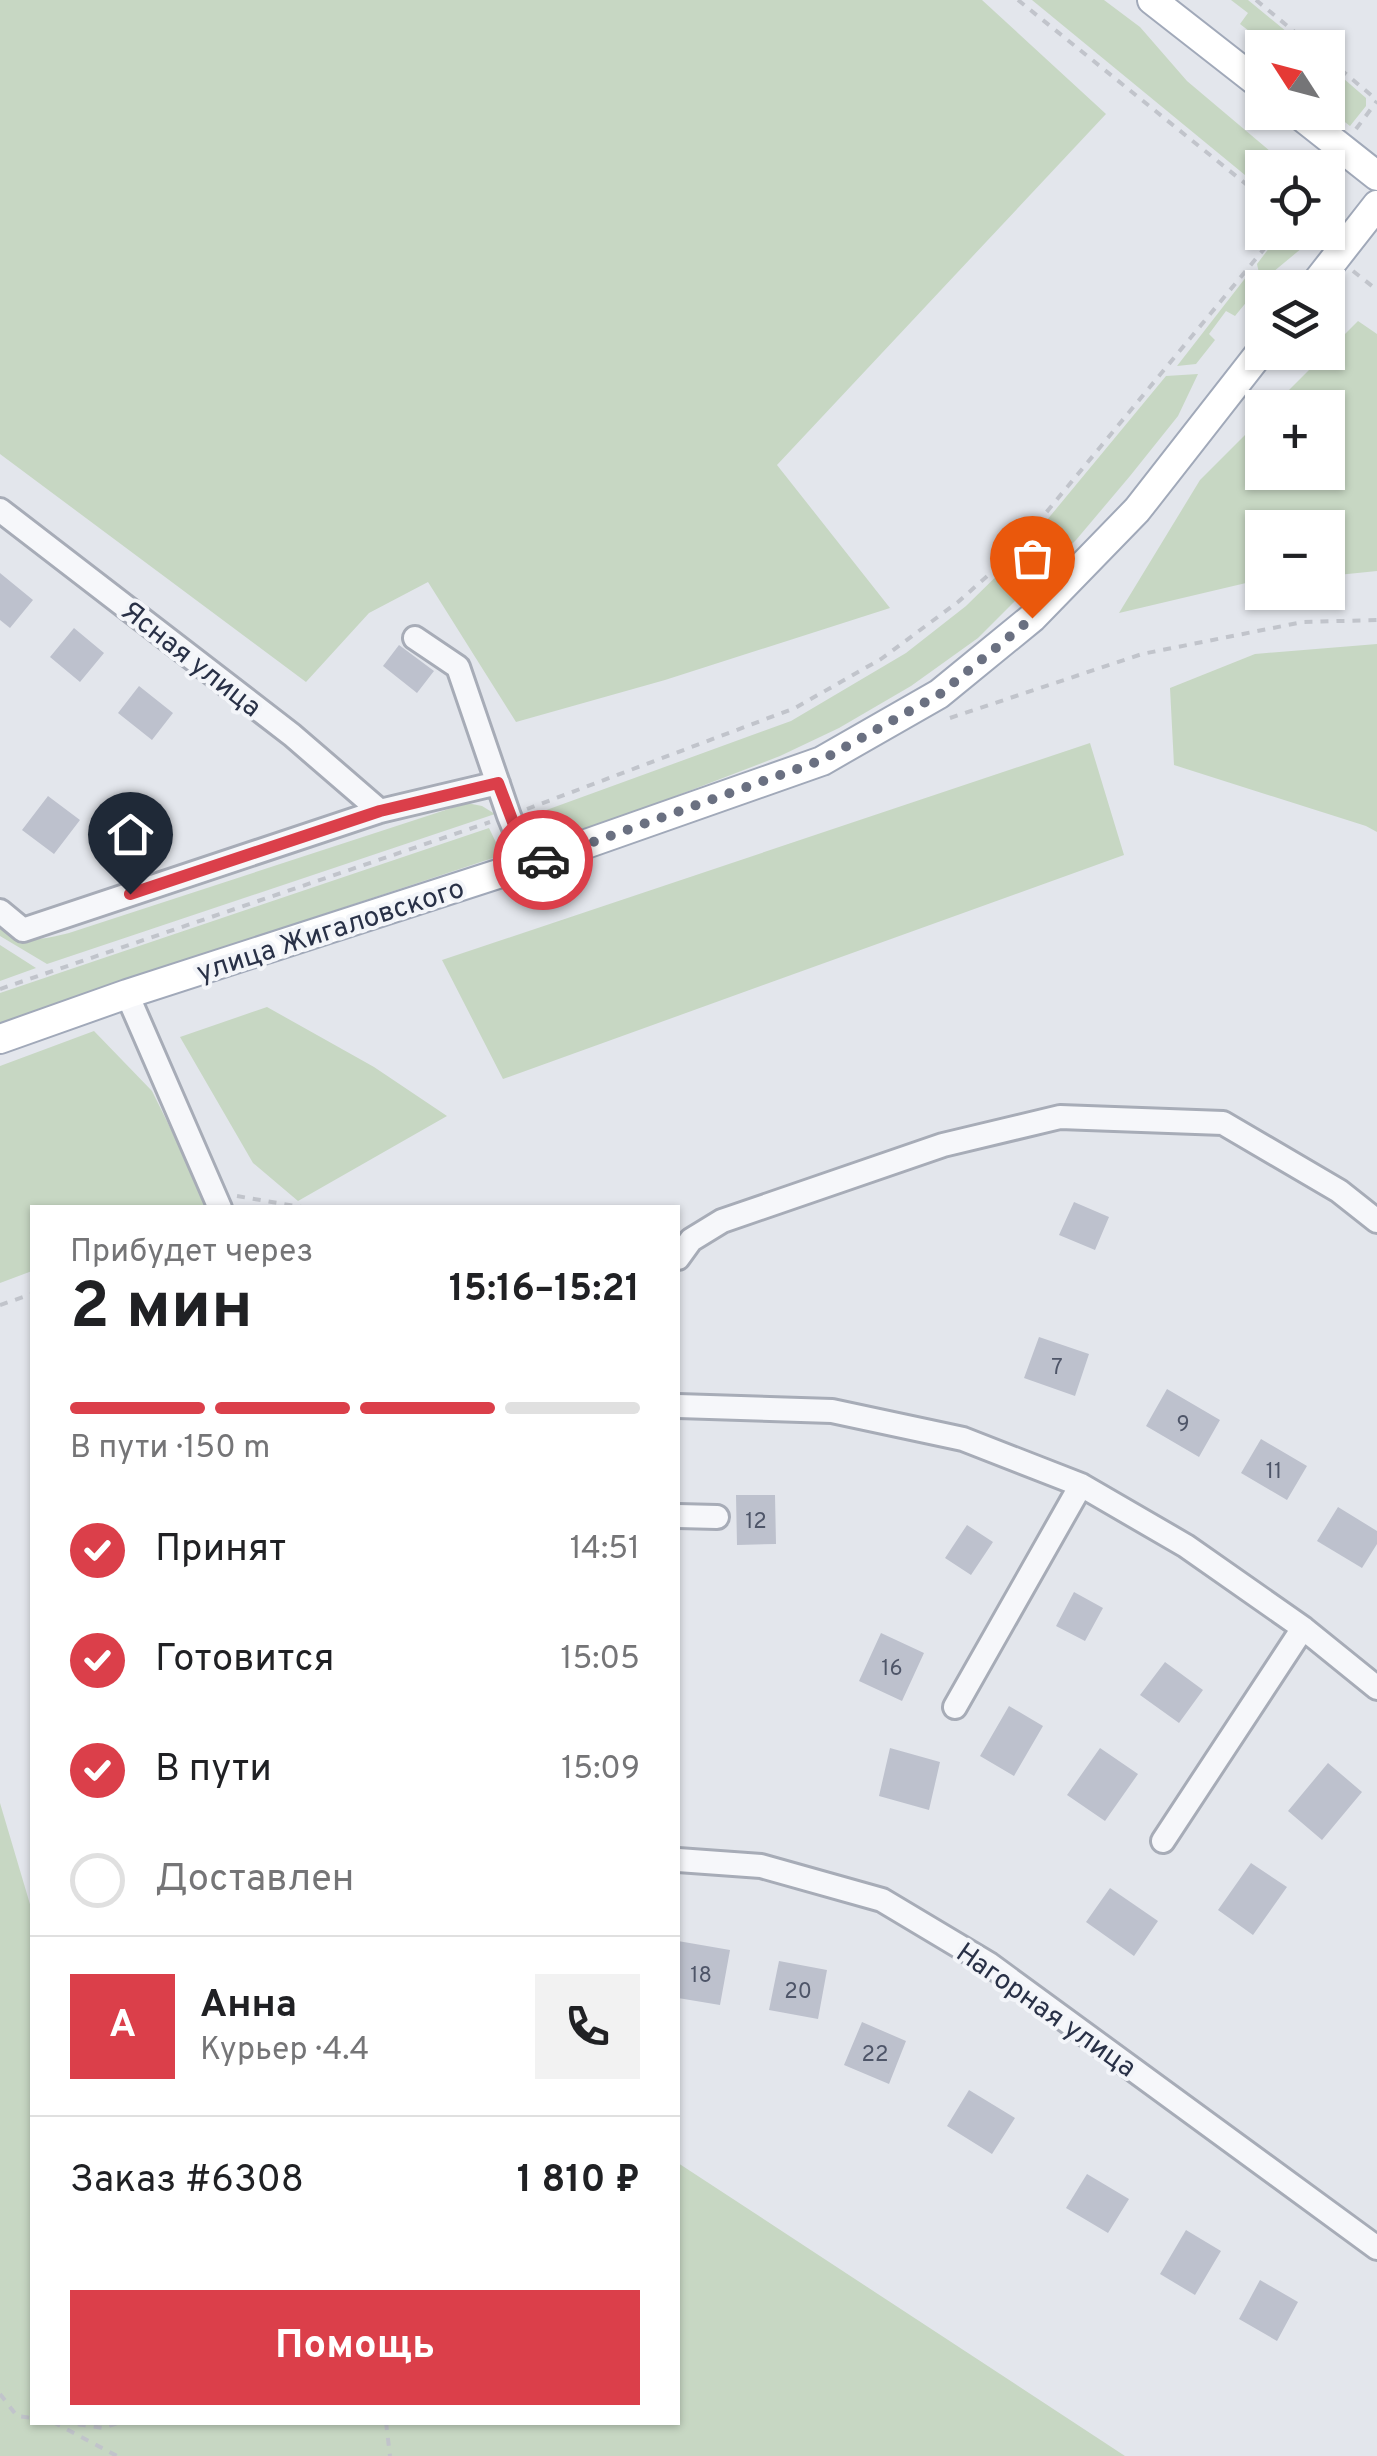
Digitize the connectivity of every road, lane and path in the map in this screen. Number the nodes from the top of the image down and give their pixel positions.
1 (1018, 0) edge
2 (1152, 0) edge
3 (1256, 0) edge
4 (1292, 30) edge
5 (1245, 73) edge
6 (1345, 73) edge
7 (1377, 100) edge
8 (1319, 130) edge
9 (1377, 176) edge
10 (1245, 183) edge
11 (1377, 205) edge
12 (1263, 250) edge
13 (1326, 270) edge
14 (1246, 370) edge
15 (0, 510) edge
16 (1377, 620) edge
17 (415, 638) dead end
18 (935, 723) dead end
19 (498, 783) junction
20 (380, 811) junction
21 (509, 816) junction
22 (529, 864) junction
23 (0, 911) edge
24 (0, 989) edge
25 (127, 994) junction
26 (0, 1038) edge
27 (216, 1200) edge
28 (273, 1205) edge
29 (1377, 1221) edge
30 (680, 1255) edge
31 (30, 1295) edge
32 (0, 1305) edge
33 (680, 1406) edge
34 (1080, 1485) junction
35 (680, 1516) edge
36 (717, 1516) dead end
37 (1303, 1628) junction
38 (1377, 1688) edge
39 (955, 1707) dead end
40 (1163, 1841) dead end
41 (680, 1860) edge
42 (1377, 2248) edge
43 (0, 2394) edge
44 (30, 2418) edge
45 (60, 2425) edge
46 (82, 2425) edge
47 (112, 2425) edge
48 (386, 2425) edge
49 (117, 2456) edge
50 (390, 2456) edge

1 - 10 path
2 - 5 main road
3 - 4 path
6 - 7 path
8 - 9 main road
11 - 13 main road
12 - 21 path
14 - 22 main road, улица Жигаловского
15 - 20 street, Ясная улица
16 - 18 path
17 - 19 street
19 - 20 street
19 - 21 street
20 - 23 street
21 - 22 street
21 - 24 path
22 - 25 main road, улица Жигаловского
25 - 26 main road, улица Жигаловского
25 - 27 street
27 - 28 path
29 - 30 street
31 - 32 path
33 - 34 street
34 - 37 street
34 - 39 street
35 - 36 street
37 - 38 street
37 - 40 street
41 - 42 street, Нагорная улица
43 - 44 path
45 - 49 path
46 - 47 path
48 - 50 path

